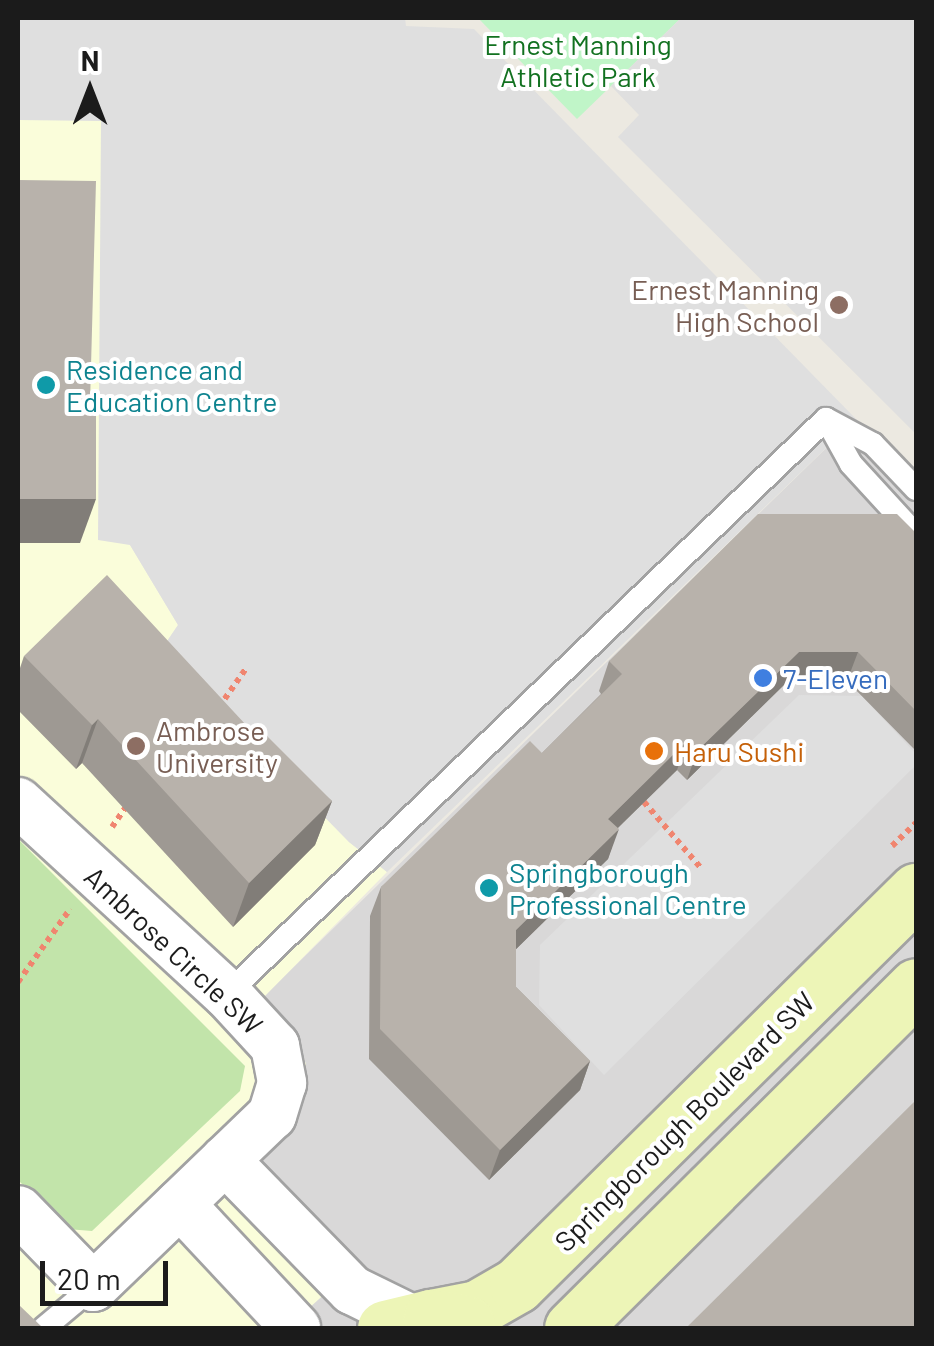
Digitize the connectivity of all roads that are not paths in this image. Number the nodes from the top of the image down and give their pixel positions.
1 (826, 418) junction
2 (916, 489) edge
3 (916, 536) edge
4 (18, 802) edge
5 (902, 871) edge
6 (916, 986) edge
7 (226, 994) junction
8 (225, 1160) junction
9 (180, 1204) junction
10 (18, 1210) edge
11 (93, 1287) junction
12 (426, 1323) edge
13 (44, 1328) edge
14 (296, 1328) edge
15 (572, 1328) edge

1 - 2 lane
1 - 3 lane
1 - 7 lane
4 - 7 street, Ambrose Circle SW
5 - 12 street, Springborough Boulevard SW
6 - 15 street
7 - 8 street, Ambrose Circle SW
8 - 9 street, Ambrose Circle SW
8 - 12 street
9 - 11 street, Ambrose Circle SW
9 - 14 street
10 - 11 street
11 - 13 lane

